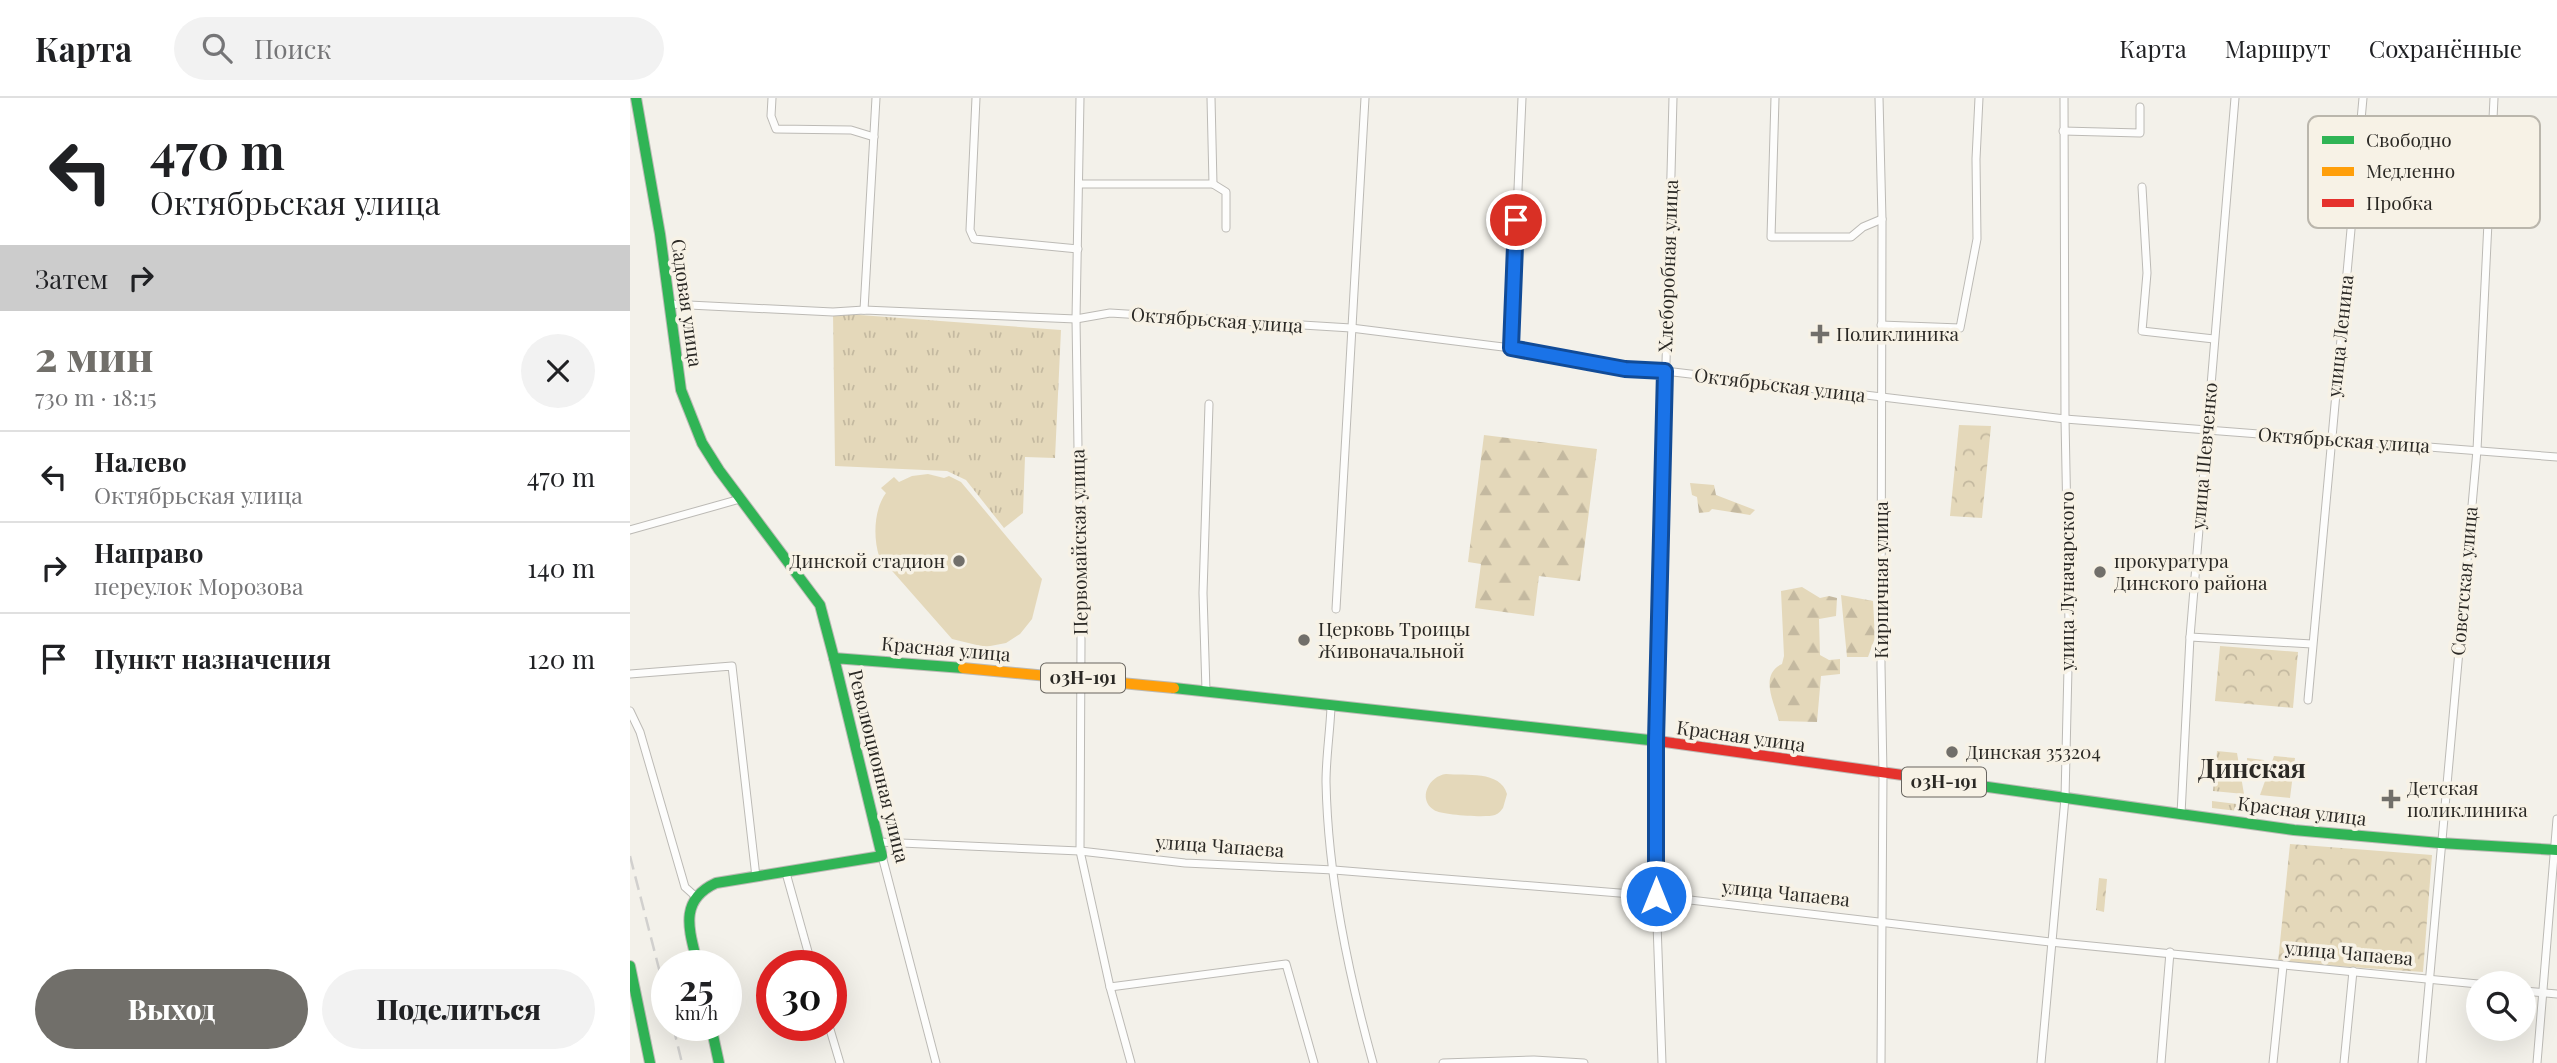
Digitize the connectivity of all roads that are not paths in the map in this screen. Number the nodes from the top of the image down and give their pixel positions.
1 (636, 98) edge
2 (772, 98) edge
3 (876, 98) edge
4 (976, 98) edge
5 (1080, 98) edge
6 (1211, 98) edge
7 (1365, 98) edge
8 (1522, 98) edge
9 (1673, 98) edge
10 (1775, 98) edge
11 (1879, 98) edge
12 (1979, 98) edge
13 (2064, 98) edge
14 (2235, 98) edge
15 (2363, 98) edge
16 (2494, 98) edge
17 (2140, 107) dead end
18 (2361, 116) edge
19 (2493, 116) edge
20 (2063, 131) junction
21 (874, 137) junction
22 (1079, 184) junction
23 (1213, 184) junction
24 (2142, 187) dead end
25 (1882, 219) junction
26 (1226, 228) dead end
27 (2350, 228) edge
28 (2488, 228) edge
29 (1078, 249) junction
30 (668, 304) junction
31 (864, 310) junction
32 (1076, 320) junction
33 (1881, 325) junction
34 (1350, 328) junction
35 (2214, 339) junction
36 (1511, 348) junction
37 (1665, 371) junction
38 (1881, 398) junction
39 (1209, 404) dead end
40 (2065, 419) junction
41 (2206, 430) junction
42 (2330, 438) junction
43 (2477, 450) junction
44 (2557, 457) edge
45 (740, 499) junction
46 (630, 530) edge
47 (1336, 609) dead end
48 (2190, 638) junction
49 (2312, 644) junction
50 (834, 657) junction
51 (630, 674) edge
52 (1080, 678) junction
53 (1206, 691) junction
54 (2308, 701) dead end
55 (1332, 707) junction
56 (630, 711) edge
57 (1656, 741) junction
58 (1883, 774) junction
59 (2065, 798) junction
60 (2181, 814) junction
61 (2557, 820) edge
62 (879, 842) junction
63 (2440, 843) junction
64 (2555, 850) edge
65 (1080, 851) junction
66 (882, 856) junction
67 (1334, 870) junction
68 (786, 873) junction
69 (756, 877) junction
70 (698, 893) junction
71 (1656, 896) junction
72 (1882, 921) junction
73 (2050, 942) junction
74 (695, 950) edge
75 (808, 950) edge
76 (2170, 952) junction
77 (630, 966) edge
78 (2283, 966) junction
79 (2353, 971) junction
80 (2431, 978) junction
81 (2466, 982) edge
82 (1110, 987) junction
83 (2536, 992) edge
84 (2543, 993) junction
85 (2557, 995) edge
86 (714, 1041) edge
87 (833, 1041) edge
88 (1535, 1061) edge
89 (650, 1063) edge
90 (719, 1063) edge
91 (840, 1063) edge
92 (936, 1063) edge
93 (1131, 1063) edge
94 (1314, 1063) edge
95 (1373, 1063) edge
96 (1443, 1063) edge
97 (1584, 1063) edge
98 (1662, 1063) edge
99 (1881, 1063) edge
100 (2040, 1063) edge
101 (2161, 1063) edge
102 (2273, 1063) edge
103 (2344, 1063) edge
104 (2422, 1063) edge
105 (2537, 1063) edge

1 - 30 main road, Садовая улица
2 - 21 street
3 - 21 street
4 - 29 street
5 - 22 street, Первомайская улица
6 - 23 street
7 - 34 street
8 - 36 street
9 - 37 street, Хлеборобная улица
10 - 25 street
11 - 25 street, Кирпичная улица
12 - 33 street
13 - 20 street, улица Луначарского
14 - 35 street, улица Шевченко
15 - 18 street, улица Ленина
16 - 19 street, Советская улица
17 - 20 street
20 - 40 street, улица Луначарского
21 - 31 street
22 - 23 street
22 - 29 street, Первомайская улица
23 - 26 street
24 - 35 street
25 - 33 street, Кирпичная улица
27 - 42 street, улица Ленина
28 - 43 street, Советская улица
29 - 32 street, Первомайская улица
30 - 31 street, Октябрьская улица
30 - 45 main road, Садовая улица
31 - 32 street, Октябрьская улица
32 - 34 street, Октябрьская улица
32 - 52 street, Первомайская улица
33 - 38 street, Кирпичная улица
34 - 36 street, Октябрьская улица
34 - 47 street
35 - 41 street, улица Шевченко
36 - 37 street, Октябрьская улица
37 - 38 street, Октябрьская улица
37 - 57 street, Хлеборобная улица
38 - 40 street, Октябрьская улица
38 - 58 street, Кирпичная улица
39 - 53 street
40 - 41 street, Октябрьская улица
40 - 59 street, улица Луначарского
41 - 42 street, Октябрьская улица
41 - 48 street, улица Шевченко
42 - 43 street, Октябрьская улица
42 - 49 street, улица Ленина
43 - 44 street, Октябрьская улица
43 - 63 street, Советская улица
45 - 46 street
45 - 50 main road, Революционная улица
48 - 49 street
48 - 60 street, улица Шевченко
49 - 54 street, улица Ленина
50 - 52 main road, Красная улица / 03Н-191
50 - 62 main road, Революционная улица
51 - 69 street
52 - 53 main road, Красная улица / 03Н-191
52 - 65 street, Первомайская улица
53 - 55 main road, Красная улица / 03Н-191
55 - 57 main road, Красная улица / 03Н-191
55 - 67 street
56 - 70 street
57 - 58 main road, Красная улица / 03Н-191
57 - 71 street, Хлеборобная улица
58 - 59 main road, Красная улица / 03Н-191
58 - 72 street, Кирпичная улица
59 - 60 main road, Красная улица / 03Н-191
59 - 73 street, улица Луначарского
60 - 63 main road, Красная улица / 03Н-191
61 - 64 street
62 - 65 street, улица Чапаева
62 - 66 main road, Революционная улица
63 - 64 main road, Красная улица / 03Н-191
63 - 80 street, Советская улица
64 - 84 street
65 - 67 street, улица Чапаева
65 - 82 street, Первомайская улица
66 - 68 main road
66 - 92 street, Революционная улица
67 - 71 street, улица Чапаева
67 - 95 street
68 - 69 main road
68 - 75 street
69 - 70 main road
70 - 74 main road
71 - 72 street, улица Чапаева
71 - 98 street, Хлеборобная улица
72 - 73 street, улица Чапаева
72 - 99 street, Кирпичная улица
73 - 76 street, улица Чапаева
73 - 100 street, улица Луначарского
76 - 78 street, улица Чапаева
76 - 101 street
77 - 89 main road
78 - 79 street, улица Чапаева
78 - 102 street
79 - 80 street, улица Чапаева
79 - 103 street
80 - 81 street, улица Чапаева
80 - 104 street, Советская улица
82 - 93 street, Первомайская улица
82 - 94 street
83 - 84 street
84 - 85 street
84 - 105 street
86 - 90 main road
87 - 91 street
88 - 96 street
88 - 97 street

